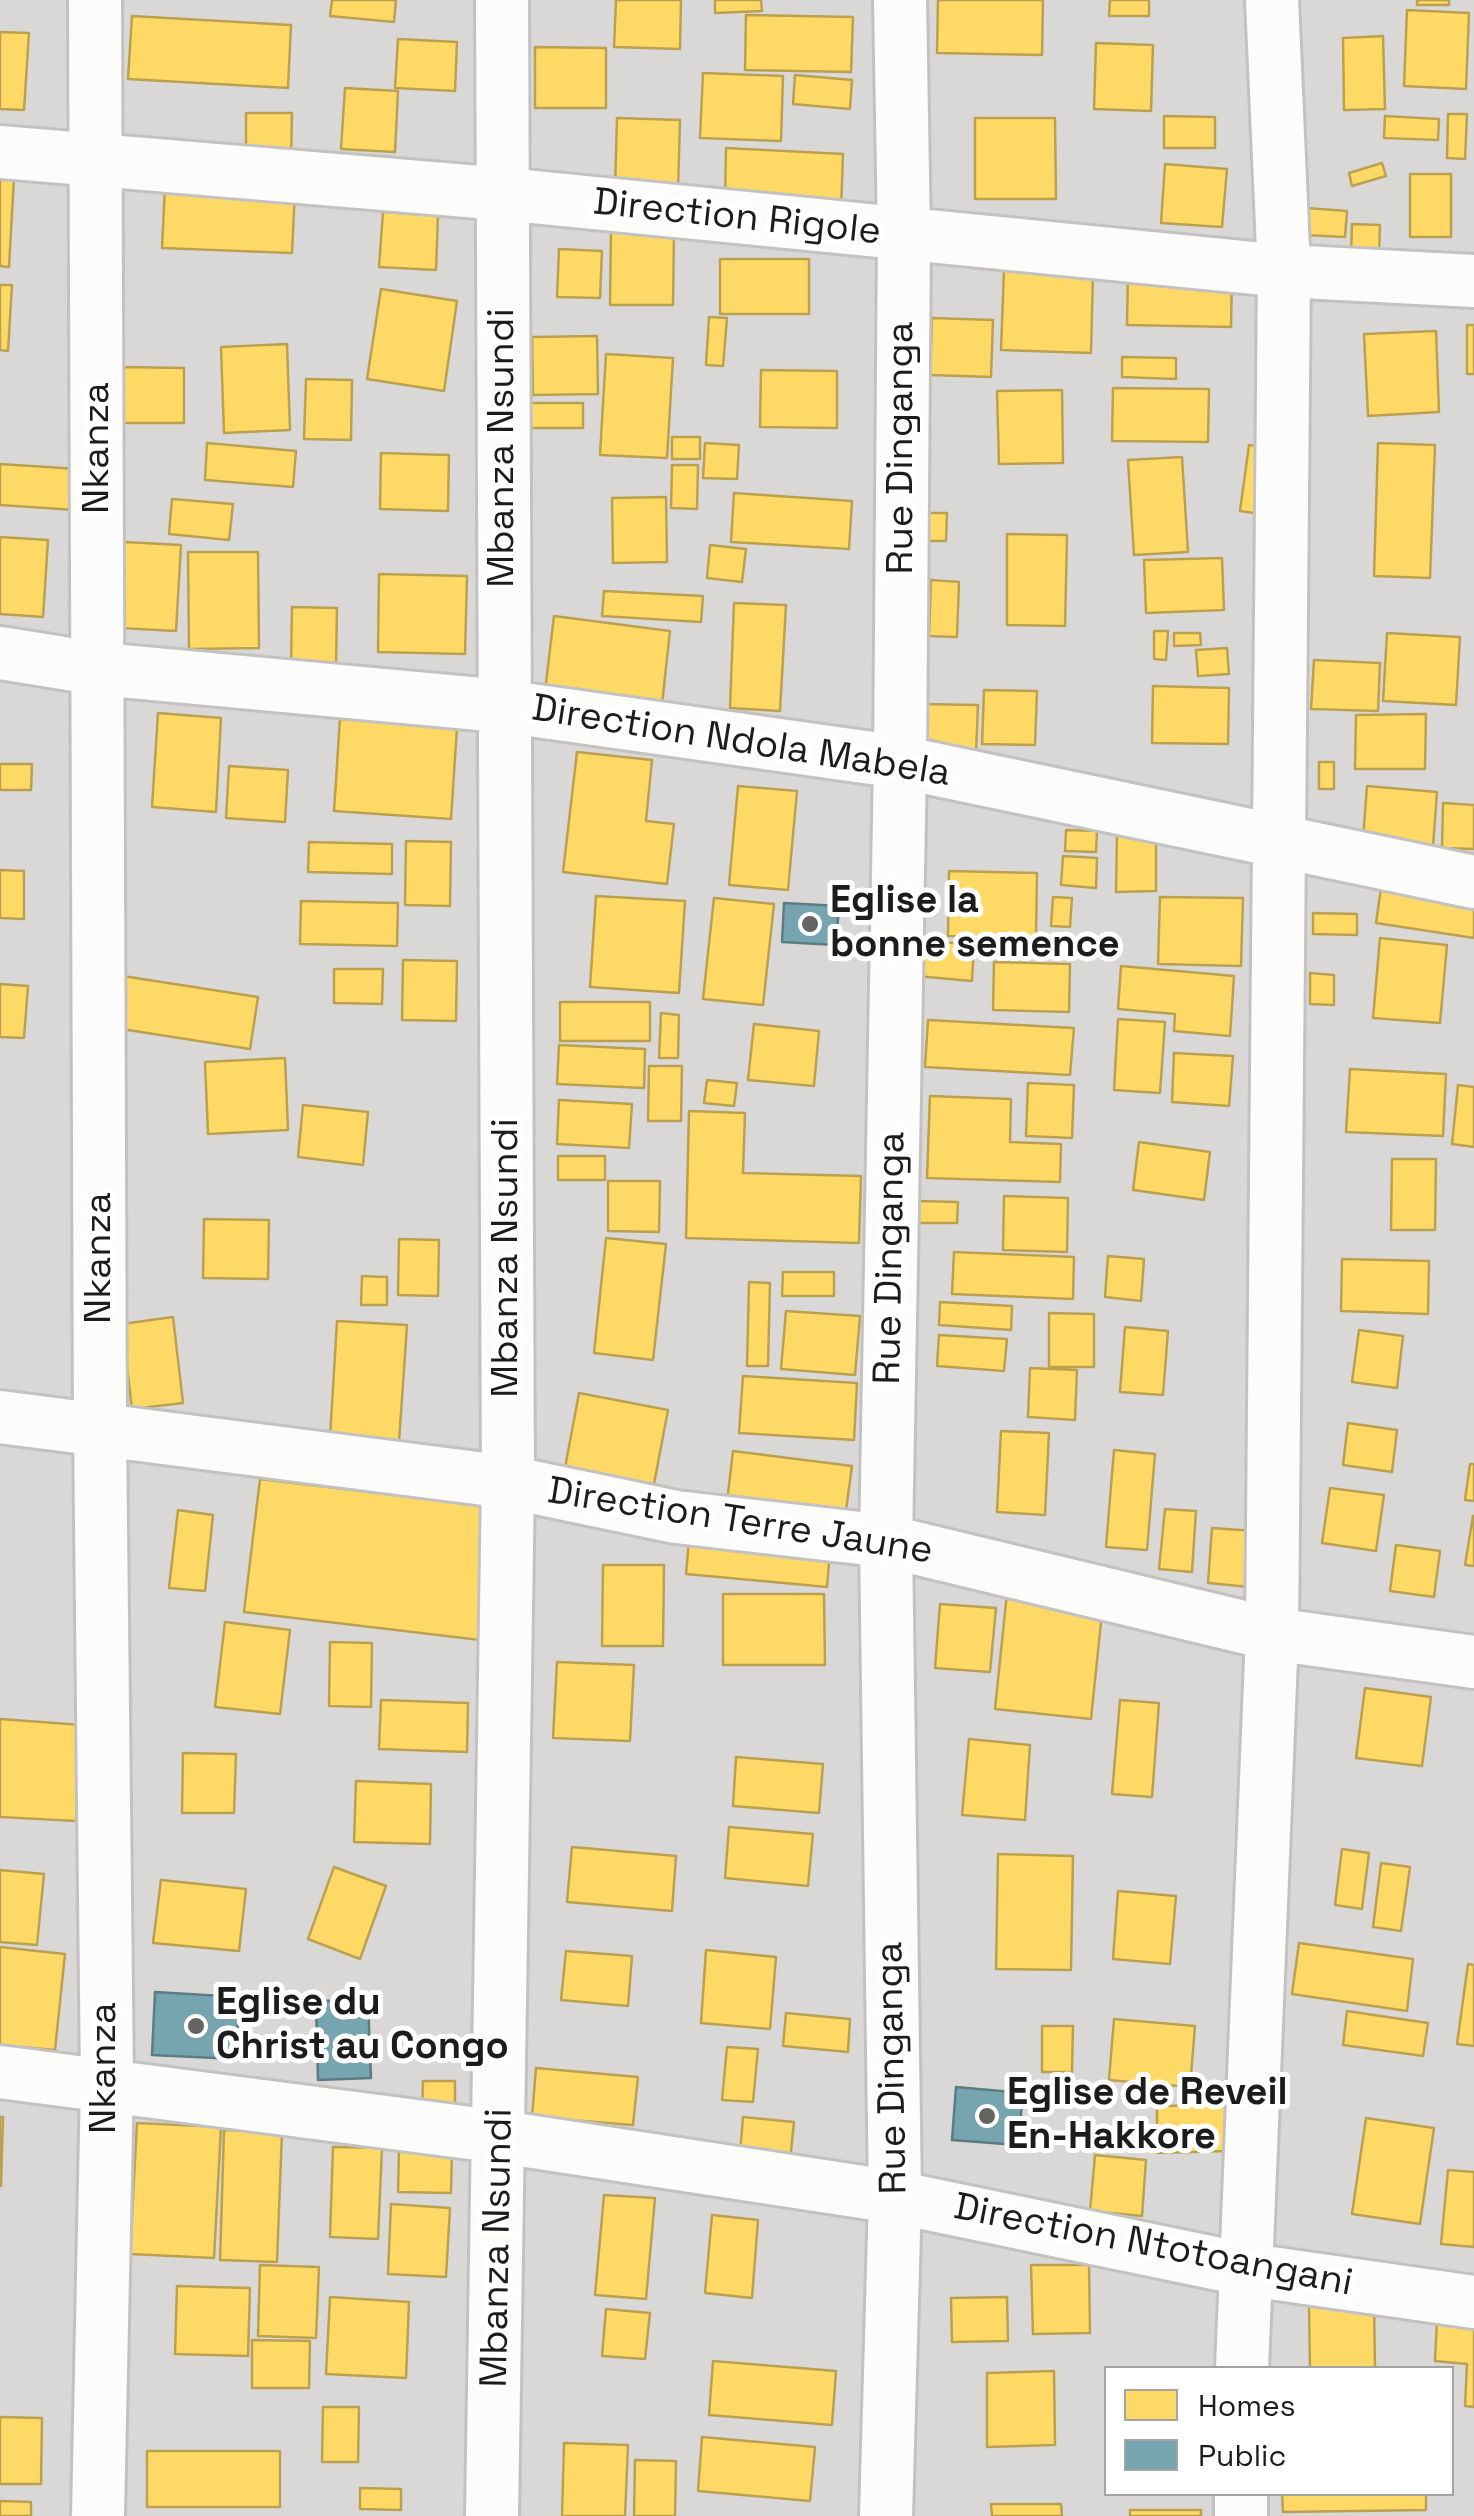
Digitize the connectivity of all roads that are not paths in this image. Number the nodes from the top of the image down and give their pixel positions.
1 (96, 0) edge
2 (502, 0) edge
3 (900, 0) edge
4 (1272, 0) edge
5 (0, 152) edge
6 (97, 162) junction
7 (502, 194) junction
8 (904, 234) junction
9 (1284, 271) junction
10 (1474, 282) edge
11 (0, 653) edge
12 (100, 669) junction
13 (502, 706) junction
14 (900, 762) junction
15 (1280, 840) junction
16 (1474, 882) edge
17 (0, 1417) edge
18 (100, 1430) junction
19 (508, 1482) junction
20 (886, 1540) junction
21 (1272, 1634) junction
22 (1474, 1662) edge
23 (0, 2072) edge
24 (107, 2083) junction
25 (500, 2137) junction
26 (895, 2197) junction
27 (1242, 2269) junction
28 (1474, 2302) edge
29 (1242, 2366) edge
30 (98, 2516) edge
31 (492, 2516) edge
32 (886, 2516) edge

1 - 6 street, Nkanza
2 - 7 street, Mbanza Nsundi
3 - 8 street, Rue Dinganga
4 - 9 street
5 - 6 street, Direction Rigole
6 - 7 street, Direction Rigole
6 - 12 street, Nkanza
7 - 8 street, Direction Rigole
7 - 13 street, Mbanza Nsundi
8 - 9 street, Direction Rigole
8 - 14 street, Rue Dinganga
9 - 10 street, Direction Rigole
9 - 15 street
11 - 12 street, Direction Ndola Mabela
12 - 13 street, Direction Ndola Mabela
12 - 18 street, Nkanza
13 - 14 street, Direction Ndola Mabela
13 - 19 street, Mbanza Nsundi
14 - 15 street, Direction Ndola Mabela
14 - 20 street, Rue Dinganga
15 - 16 street, Direction Ndola Mabela
15 - 21 street
17 - 18 street, Direction Terre Jaune
18 - 19 street, Direction Terre Jaune
18 - 24 street, Nkanza
19 - 20 street, Direction Terre Jaune
19 - 25 street, Mbanza Nsundi
20 - 21 street, Direction Terre Jaune
20 - 26 street, Rue Dinganga
21 - 22 street, Direction Terre Jaune
21 - 27 street
23 - 24 street, Direction Ntotoangani
24 - 25 street, Direction Ntotoangani
24 - 30 street, Nkanza
25 - 26 street, Direction Ntotoangani
25 - 31 street, Mbanza Nsundi
26 - 27 street, Direction Ntotoangani
26 - 32 street, Rue Dinganga
27 - 28 street, Direction Ntotoangani
27 - 29 street

